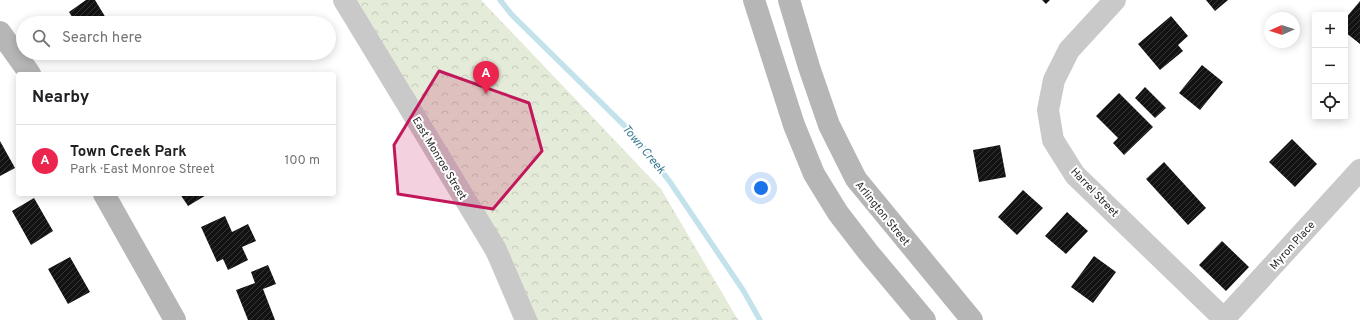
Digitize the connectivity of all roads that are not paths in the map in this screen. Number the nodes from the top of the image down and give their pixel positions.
1 (344, 0) edge
2 (754, 0) edge
3 (789, 0) edge
4 (1115, 0) edge
5 (0, 32) edge
6 (16, 54) edge
7 (20, 60) edge
8 (29, 72) edge
9 (1360, 170) edge
10 (105, 196) edge
11 (175, 320) edge
12 (526, 320) edge
13 (925, 320) edge
14 (972, 320) edge
15 (1224, 320) edge

1 - 12 street, East Monroe Street
2 - 13 street
3 - 14 street, Arlington Street
4 - 15 street, Harrel Street
5 - 6 street
7 - 8 street
9 - 15 street, Myron Place
10 - 11 street

